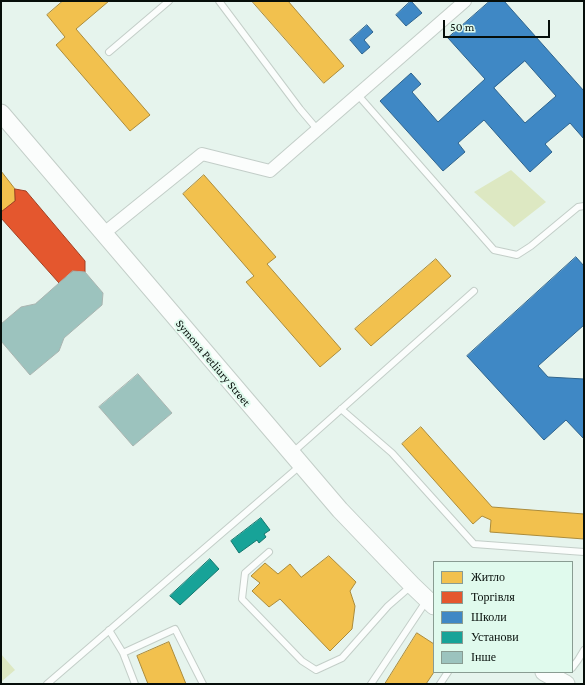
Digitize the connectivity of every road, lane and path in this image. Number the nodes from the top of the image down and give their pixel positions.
1 (169, 1) edge
2 (219, 1) edge
3 (465, 1) edge
4 (109, 52) dead end
5 (358, 94) junction
6 (1, 113) edge
7 (317, 129) junction
8 (584, 206) edge
9 (104, 234) junction
10 (474, 290) dead end
11 (341, 409) junction
12 (296, 459) junction
13 (269, 552) dead end
14 (584, 552) edge
15 (412, 585) junction
16 (430, 603) edge
17 (109, 630) junction
18 (584, 650) edge
19 (122, 653) junction
20 (573, 667) edge
21 (447, 673) edge
22 (546, 673) edge
23 (564, 681) edge
24 (47, 684) edge
25 (135, 684) edge
26 (203, 684) edge
27 (371, 684) edge
28 (440, 684) edge

1 - 4 lane
2 - 7 lane
3 - 5 street
5 - 7 street
5 - 8 lane
6 - 9 main road, Symona Petliury Street
7 - 9 street
9 - 12 main road, Symona Petliury Street
10 - 11 lane
11 - 12 lane
11 - 14 lane
12 - 15 main road, Symona Petliury Street
12 - 17 lane
13 - 15 lane
15 - 16 main road, Symona Petliury Street
16 - 27 lane
17 - 19 lane
17 - 24 lane
18 - 20 lane
19 - 25 lane
19 - 26 lane
21 - 28 lane
22 - 23 main road

